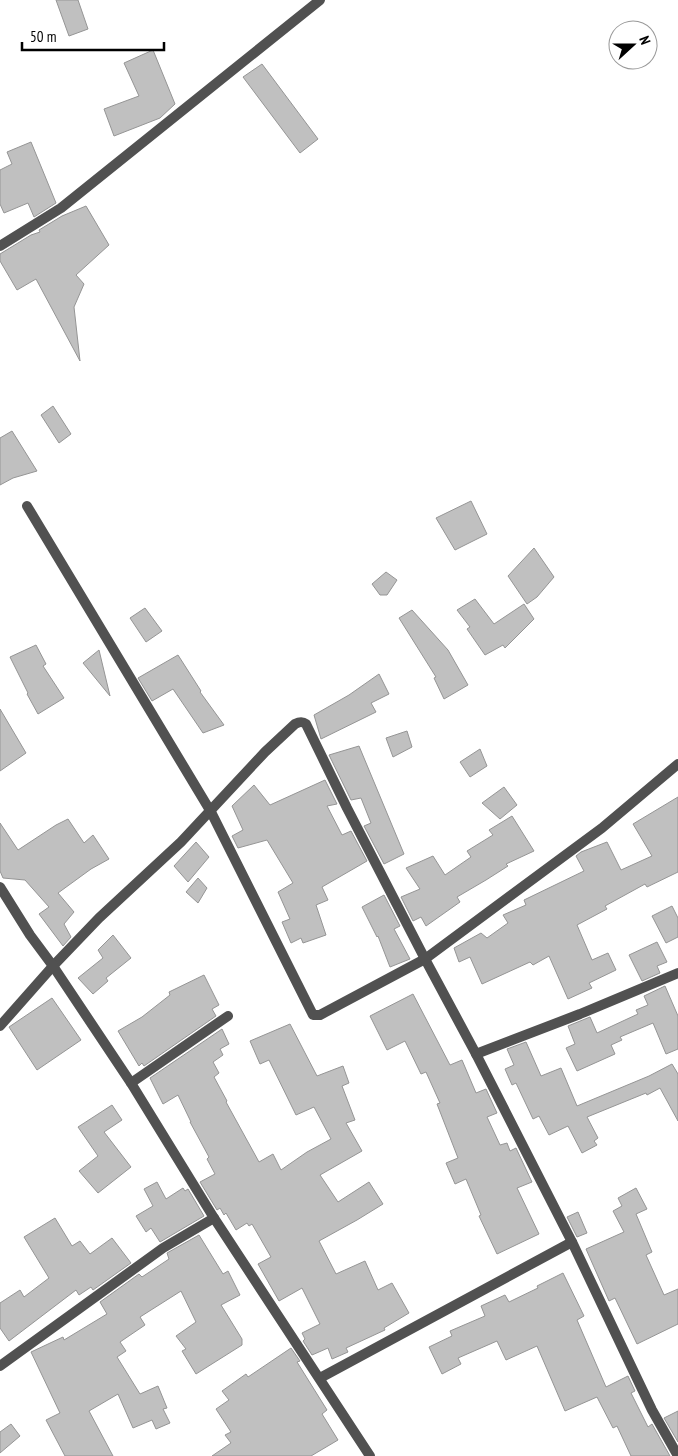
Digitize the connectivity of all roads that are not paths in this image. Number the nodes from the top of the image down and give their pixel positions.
1 (320, 0) edge
2 (0, 246) edge
3 (27, 506) dead end
4 (678, 764) edge
5 (211, 812) junction
6 (0, 887) edge
7 (424, 959) junction
8 (52, 966) junction
9 (678, 973) edge
10 (228, 1016) dead end
11 (0, 1026) edge
12 (476, 1054) junction
13 (131, 1083) junction
14 (214, 1218) junction
15 (572, 1242) junction
16 (0, 1366) edge
17 (320, 1378) junction
18 (370, 1456) edge
19 (678, 1456) edge

1 - 2 street
3 - 5 street
4 - 7 street
5 - 7 street
5 - 7 street
5 - 8 street
6 - 8 street
7 - 12 street
8 - 11 street
8 - 13 street
9 - 12 street
10 - 13 street
12 - 15 street
13 - 14 street
14 - 16 street
14 - 17 street
15 - 17 street
15 - 19 street
17 - 18 street

